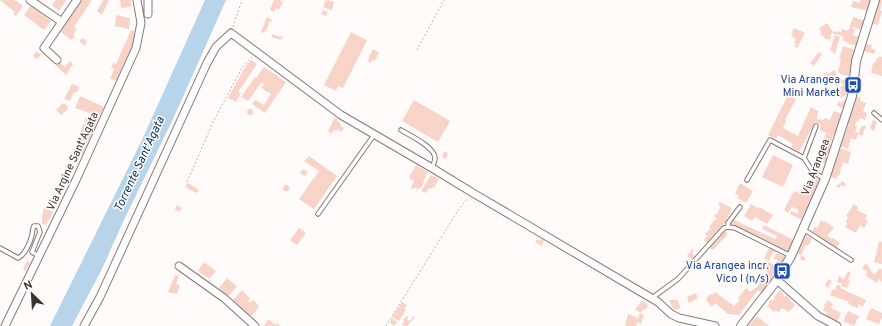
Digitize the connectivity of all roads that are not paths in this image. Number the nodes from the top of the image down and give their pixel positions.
1 (30, 0) edge
2 (77, 0) edge
3 (137, 0) edge
4 (148, 0) edge
5 (875, 0) edge
6 (148, 14) dead end
7 (62, 22) junction
8 (57, 60) dead end
9 (874, 113) dead end
10 (882, 120) edge
11 (816, 126) dead end
12 (400, 130) dead end
13 (374, 135) junction
14 (804, 158) junction
15 (432, 168) junction
16 (824, 179) junction
17 (747, 180) dead end
18 (740, 207) dead end
19 (318, 214) dead end
20 (728, 227) junction
21 (802, 228) junction
22 (0, 248) edge
23 (39, 256) junction
24 (791, 256) junction
25 (851, 260) dead end
26 (179, 266) dead end
27 (777, 280) junction
28 (652, 299) junction
29 (743, 325) edge
30 (5, 326) edge
31 (84, 326) edge
32 (255, 326) edge
33 (715, 326) edge
34 (837, 326) edge

1 - 7 street
2 - 7 street
3 - 23 street, Via Argine Sant'Agata
4 - 6 street
5 - 16 street, Via Arangea
7 - 8 street
9 - 10 lane
11 - 14 lane
12 - 15 lane
13 - 15 street
13 - 19 lane
13 - 31 street
14 - 16 lane
14 - 17 lane
15 - 28 street
16 - 21 street, Via Arangea
18 - 20 lane
20 - 24 lane
20 - 28 lane
21 - 24 street, Via Arangea
21 - 25 lane
22 - 23 lane
23 - 30 street, Via Argine Sant'Agata
24 - 27 street, Via Arangea
26 - 32 street
27 - 29 street, Via Arangea
27 - 34 street
28 - 33 street

